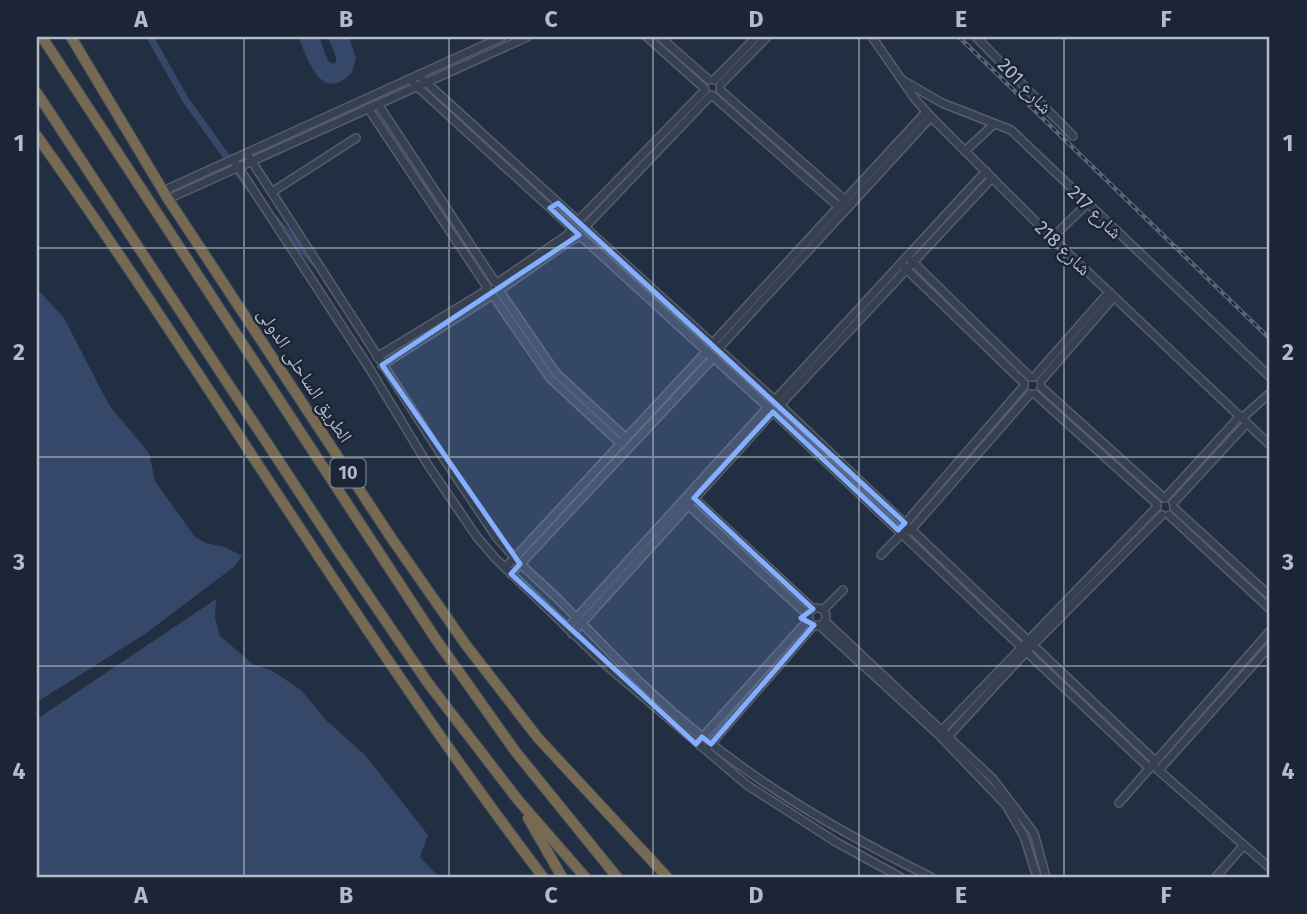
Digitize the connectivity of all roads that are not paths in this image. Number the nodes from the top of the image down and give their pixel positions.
1 (41, 37) edge
2 (71, 37) edge
3 (502, 37) edge
4 (527, 37) edge
5 (647, 37) edge
6 (660, 37) edge
7 (756, 37) edge
8 (767, 37) edge
9 (872, 37) edge
10 (976, 37) edge
11 (418, 75) junction
12 (900, 78) junction
13 (409, 79) junction
14 (426, 82) junction
15 (417, 86) junction
16 (712, 88) junction
17 (38, 95) edge
18 (378, 104) junction
19 (368, 108) junction
20 (928, 115) junction
21 (994, 124) junction
22 (37, 136) edge
23 (1073, 136) dead end
24 (356, 138) dead end
25 (965, 151) junction
26 (247, 153) junction
27 (233, 159) junction
28 (252, 161) junction
29 (239, 167) junction
30 (986, 171) junction
31 (992, 178) junction
32 (865, 183) junction
33 (272, 192) junction
34 (166, 195) junction
35 (558, 203) junction
36 (842, 203) junction
37 (1087, 204) junction
38 (550, 208) junction
39 (578, 221) junction
40 (585, 227) junction
41 (573, 229) junction
42 (581, 236) junction
43 (1052, 238) junction
44 (807, 247) junction
45 (911, 259) junction
46 (904, 267) junction
47 (494, 290) junction
48 (1112, 295) junction
49 (712, 348) junction
50 (377, 357) junction
51 (714, 357) junction
52 (382, 365) junction
53 (1270, 377) edge
54 (1037, 380) junction
55 (1024, 385) junction
56 (1270, 393) edge
57 (1033, 394) junction
58 (774, 406) junction
59 (1243, 419) junction
60 (623, 441) junction
61 (1270, 444) edge
62 (694, 498) junction
63 (1161, 502) junction
64 (688, 505) junction
65 (1170, 510) junction
66 (908, 526) junction
67 (902, 533) junction
68 (881, 555) dead end
69 (517, 561) junction
70 (508, 571) junction
71 (843, 590) dead end
72 (1270, 596) edge
73 (1270, 609) edge
74 (815, 619) junction
75 (578, 621) junction
76 (569, 631) junction
77 (1270, 631) edge
78 (1030, 642) junction
79 (1270, 646) edge
80 (1023, 649) junction
81 (940, 732) junction
82 (947, 738) junction
83 (699, 741) junction
84 (711, 744) junction
85 (705, 751) junction
86 (1151, 764) junction
87 (1159, 770) junction
88 (518, 800) junction
89 (1119, 803) dead end
90 (1244, 845) junction
91 (1270, 868) edge
92 (543, 877) edge
93 (562, 877) edge
94 (585, 877) edge
95 (617, 877) edge
96 (667, 877) edge
97 (901, 877) edge
98 (930, 877) edge
99 (1037, 877) edge
100 (1046, 877) edge
101 (1216, 877) edge

1 - 95 highway, الطريق الساحلى الدولى / 10
2 - 34 highway, الطريق الساحلى الدولى / 10
3 - 11 street
4 - 14 street
5 - 16 street
6 - 16 street
7 - 16 street
8 - 16 street
9 - 12 street, شارع 218
10 - 23 street, شارع 201
11 - 13 street
11 - 14 street
12 - 20 street, شارع 218
12 - 21 street, شارع 217
13 - 15 street
13 - 26 street
14 - 15 street
14 - 35 street
15 - 18 street
15 - 38 street
16 - 36 street
16 - 39 street
16 - 40 street
17 - 88 highway, 10
18 - 19 street
18 - 47 street
19 - 28 street
19 - 47 street
20 - 25 street, شارع 218
20 - 32 street
21 - 25 street
21 - 37 street, شارع 217
22 - 92 highway
24 - 33 street
25 - 30 street, شارع 218
26 - 27 street
26 - 28 street
27 - 29 street
27 - 34 street
28 - 29 street
28 - 33 street
29 - 34 street
29 - 70 street
30 - 31 street, شارع 218
30 - 45 street
31 - 43 street, شارع 218
31 - 45 street
32 - 36 street
32 - 44 street
33 - 50 street
34 - 96 highway, الطريق الساحلى الدولى / 10
35 - 38 street
35 - 39 street
36 - 44 street
37 - 43 street
37 - 53 street, شارع 217
38 - 41 street
39 - 40 street
40 - 49 street
41 - 42 street
41 - 47 street
42 - 47 street
42 - 49 street
43 - 48 street, شارع 218
44 - 49 street
45 - 46 street
45 - 54 street
46 - 55 street
46 - 58 street
47 - 50 street
47 - 52 street
47 - 60 street
48 - 54 street
48 - 59 street, شارع 218
49 - 51 street
49 - 58 street
49 - 60 street
50 - 52 street
51 - 58 street
51 - 69 street
52 - 69 street
54 - 55 street
54 - 57 street
54 - 63 street
55 - 57 street
55 - 66 street
56 - 59 street
57 - 63 street
57 - 66 street
58 - 62 street
58 - 66 street
58 - 67 street
58 - 75 street
59 - 61 street, شارع 218
59 - 63 street
59 - 65 street
60 - 69 street
62 - 64 street
62 - 74 street
63 - 65 street
63 - 65 street
63 - 78 street
64 - 74 street
64 - 75 street
65 - 72 street
65 - 73 street
65 - 78 street
66 - 67 street
66 - 78 street
67 - 68 street
67 - 80 street
69 - 70 street
69 - 75 street
70 - 76 street
71 - 74 street
74 - 81 street
74 - 83 street
74 - 84 street
75 - 76 street
75 - 83 street
76 - 83 street
77 - 86 street
78 - 80 street
78 - 86 street
79 - 87 street
80 - 81 street
80 - 82 street
80 - 86 street
81 - 82 street
82 - 99 street
82 - 100 street
83 - 84 street
83 - 85 street
84 - 85 street
84 - 98 street
85 - 97 street
86 - 87 street
86 - 89 street
87 - 90 street
88 - 93 highway
88 - 94 highway, 10
90 - 91 street
90 - 101 street

